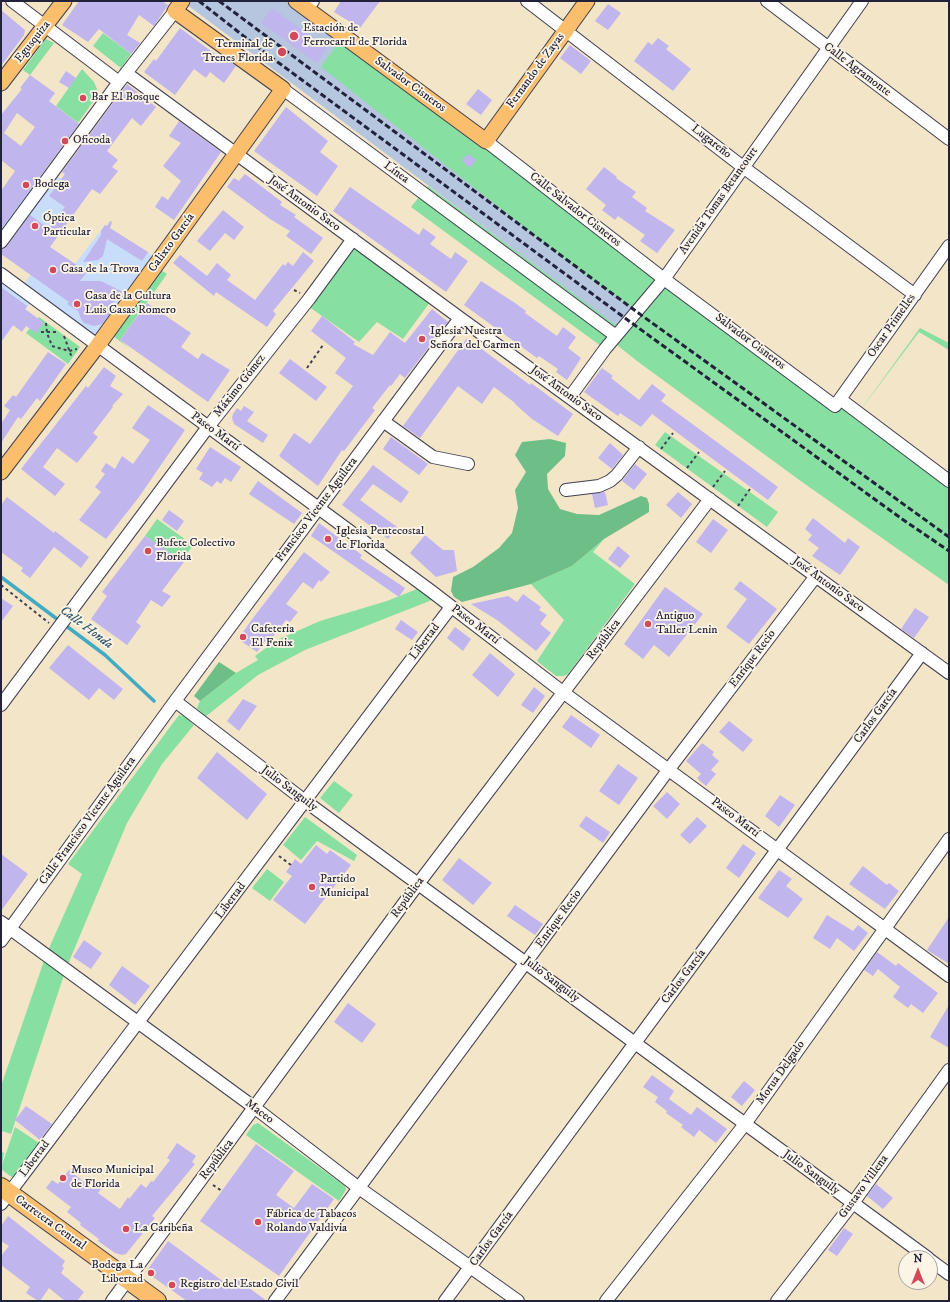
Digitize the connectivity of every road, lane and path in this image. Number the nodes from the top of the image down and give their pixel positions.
1 (12, 1) edge
2 (64, 1) edge
3 (527, 1) edge
4 (587, 1) edge
5 (766, 1) edge
6 (862, 1) edge
7 (305, 4) edge
8 (178, 6) edge
9 (46, 26) junction
10 (565, 30) junction
11 (828, 48) junction
12 (122, 77) junction
13 (1, 83) edge
14 (283, 89) junction
15 (949, 139) edge
16 (486, 141) junction
17 (236, 154) junction
18 (743, 167) junction
19 (352, 239) junction
20 (1, 242) edge
21 (949, 246) edge
22 (1, 274) edge
23 (664, 279) junction
24 (915, 295) junction
25 (45, 306) junction
26 (460, 318) junction
27 (41, 332) dead end
28 (47, 333) junction
29 (616, 336) junction
30 (98, 345) junction
31 (323, 345) dead end
32 (69, 351) junction
33 (308, 368) dead end
34 (77, 372) junction
35 (570, 397) junction
36 (838, 403) junction
37 (383, 421) junction
38 (208, 427) junction
39 (673, 434) dead end
40 (639, 447) junction
41 (699, 452) dead end
42 (654, 458) junction
43 (468, 464) dead end
44 (725, 471) dead end
45 (1, 472) edge
46 (680, 477) junction
47 (949, 481) edge
48 (750, 489) dead end
49 (566, 490) dead end
50 (708, 497) junction
51 (318, 508) junction
52 (732, 515) junction
53 (816, 576) junction
54 (1, 585) edge
55 (452, 607) junction
56 (58, 628) junction
57 (922, 653) junction
58 (949, 673) edge
59 (564, 693) junction
60 (175, 701) junction
61 (1, 705) edge
62 (669, 769) junction
63 (305, 801) junction
64 (949, 839) edge
65 (270, 850) junction
66 (778, 851) junction
67 (291, 865) dead end
68 (418, 884) junction
69 (6, 926) edge
70 (884, 927) junction
71 (1, 941) edge
72 (527, 963) junction
73 (949, 976) edge
74 (138, 1023) junction
75 (635, 1043) junction
76 (949, 1070) edge
77 (255, 1108) junction
78 (745, 1124) junction
79 (359, 1188) junction
80 (4, 1195) edge
81 (853, 1203) junction
82 (917, 1250) edge
83 (938, 1266) edge
84 (471, 1267) junction
85 (949, 1274) edge
86 (128, 1280) junction
87 (112, 1301) edge
88 (157, 1301) edge
89 (275, 1301) edge
90 (445, 1301) edge
91 (518, 1301) edge
92 (606, 1301) edge
93 (777, 1301) edge

1 - 9 street, José Antonio Saco
2 - 9 main road, Egusquiza
3 - 10 street, Lugareño
4 - 10 main road, Fernando de Zayas
5 - 11 street, Calle Agramonte
6 - 11 street, Avenida Tomas Betancourt
7 - 16 main road, Salvador Cisneros
8 - 12 street
8 - 14 main road, Línea
9 - 12 street, José Antonio Saco
9 - 13 main road, Egusquiza
10 - 16 main road, Fernando de Zayas
10 - 18 street, Lugareño
11 - 15 street, Calle Agramonte
11 - 18 street, Avenida Tomas Betancourt
12 - 17 street, José Antonio Saco
12 - 20 street
14 - 17 main road, Calixto García
14 - 29 street, Línea
16 - 23 street, Calle Salvador Cisneros
17 - 19 street, José Antonio Saco
17 - 30 main road, Calixto García
18 - 23 street, Avenida Tomas Betancourt
18 - 24 street, Lugareño
19 - 26 street, José Antonio Saco
19 - 38 street, Máximo Gómez
21 - 24 street, Oscar Primelles
22 - 25 street, Paseo Martí
23 - 29 street, Avenida Tomas Betancourt
23 - 36 street, Salvador Cisneros
24 - 36 street, Oscar Primelles
25 - 28 path
25 - 30 street, Paseo Martí
26 - 35 street, José Antonio Saco
26 - 37 street, Francisco Vicente Aguilera
27 - 28 path
28 - 32 path
28 - 32 path
29 - 35 street, Avenida Tomas Betancourt
30 - 32 path
30 - 34 main road, Calixto García
30 - 38 street, Paseo Martí
31 - 33 path
32 - 34 path
34 - 45 main road, Calixto García
35 - 40 street, José Antonio Saco
36 - 47 street, Salvador Cisneros
37 - 43 street
37 - 51 street, Francisco Vicente Aguilera
38 - 51 street, Paseo Martí
38 - 56 street, Máximo Gómez
39 - 42 path
40 - 42 street, José Antonio Saco
40 - 49 street
41 - 46 path
42 - 46 street, José Antonio Saco
44 - 50 path
46 - 50 street, José Antonio Saco
48 - 52 path
50 - 52 street, José Antonio Saco
50 - 59 street, República
51 - 55 street, Paseo Martí
51 - 60 street, Francisco Vicente Aguilera
52 - 53 street, José Antonio Saco
53 - 57 street, José Antonio Saco
53 - 62 street, Enrique Recio
54 - 56 path
55 - 59 street, Paseo Martí
55 - 63 street, Libertad
56 - 61 street
57 - 58 street, José Antonio Saco
57 - 66 street, Carlos García
59 - 62 street, Paseo Martí
59 - 68 street, República
60 - 63 street, Julio Sanguily
60 - 69 street, Calle Francisco Vicente Aguilera
62 - 66 street, Paseo Martí
62 - 72 street, Enrique Recio
63 - 65 street, Libertad
63 - 68 street, Julio Sanguily
64 - 70 street, Morua Delgado
65 - 67 path
65 - 74 street, Libertad
66 - 70 street, Paseo Martí
66 - 75 street, Carlos García
68 - 72 street, Julio Sanguily
68 - 77 street, República
69 - 71 street, Calle Francisco Vicente Aguilera
69 - 74 street, Maceo
70 - 73 street, Paseo Martí
70 - 78 street, Morua Delgado
72 - 75 street, Julio Sanguily
72 - 79 street, Enrique Recio
74 - 77 street, Maceo
74 - 80 street, Libertad
75 - 78 street, Julio Sanguily
75 - 84 street, Carlos García
76 - 81 street, Gustavo Villena
77 - 79 street, Maceo
77 - 86 street, República
78 - 81 street, Julio Sanguily
78 - 92 street, Morua Delgado
79 - 84 street, Maceo
79 - 89 street, Enrique Recio
80 - 86 highway, Carretera Central
81 - 82 street, Julio Sanguily
81 - 93 street, Gustavo Villena
83 - 85 street
84 - 90 street, Carlos García
84 - 91 street, Maceo
86 - 87 street, República
86 - 88 highway, Carretera Central

